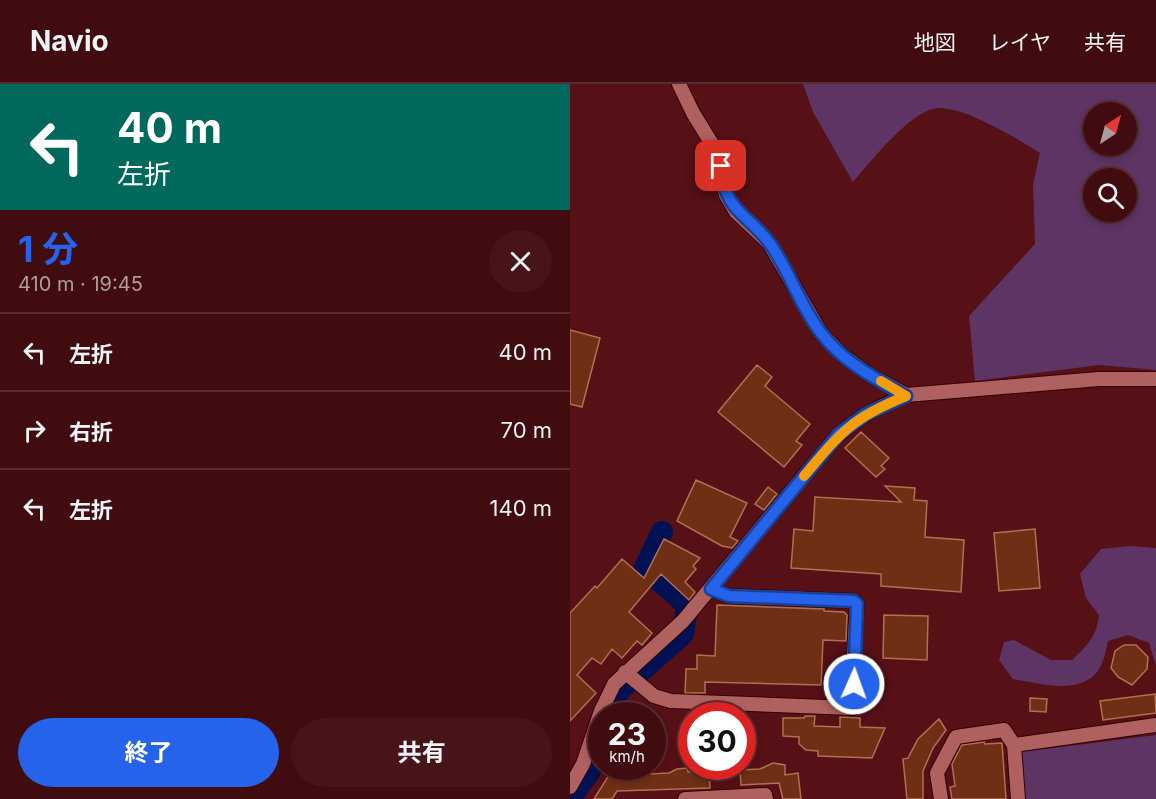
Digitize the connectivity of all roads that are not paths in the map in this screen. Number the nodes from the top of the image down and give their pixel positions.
1 (679, 84) edge
2 (1156, 379) edge
3 (906, 396) junction
4 (711, 589) junction
5 (625, 672) junction
6 (1156, 725) edge
7 (1014, 745) junction
8 (570, 787) edge
9 (685, 799) edge
10 (766, 799) edge
11 (941, 799) edge
12 (1018, 799) edge

1 - 3 street
2 - 3 street
3 - 4 street
4 - 5 street
4 - 5 street
5 - 8 street
6 - 7 street
7 - 11 street
7 - 12 street
9 - 10 street

